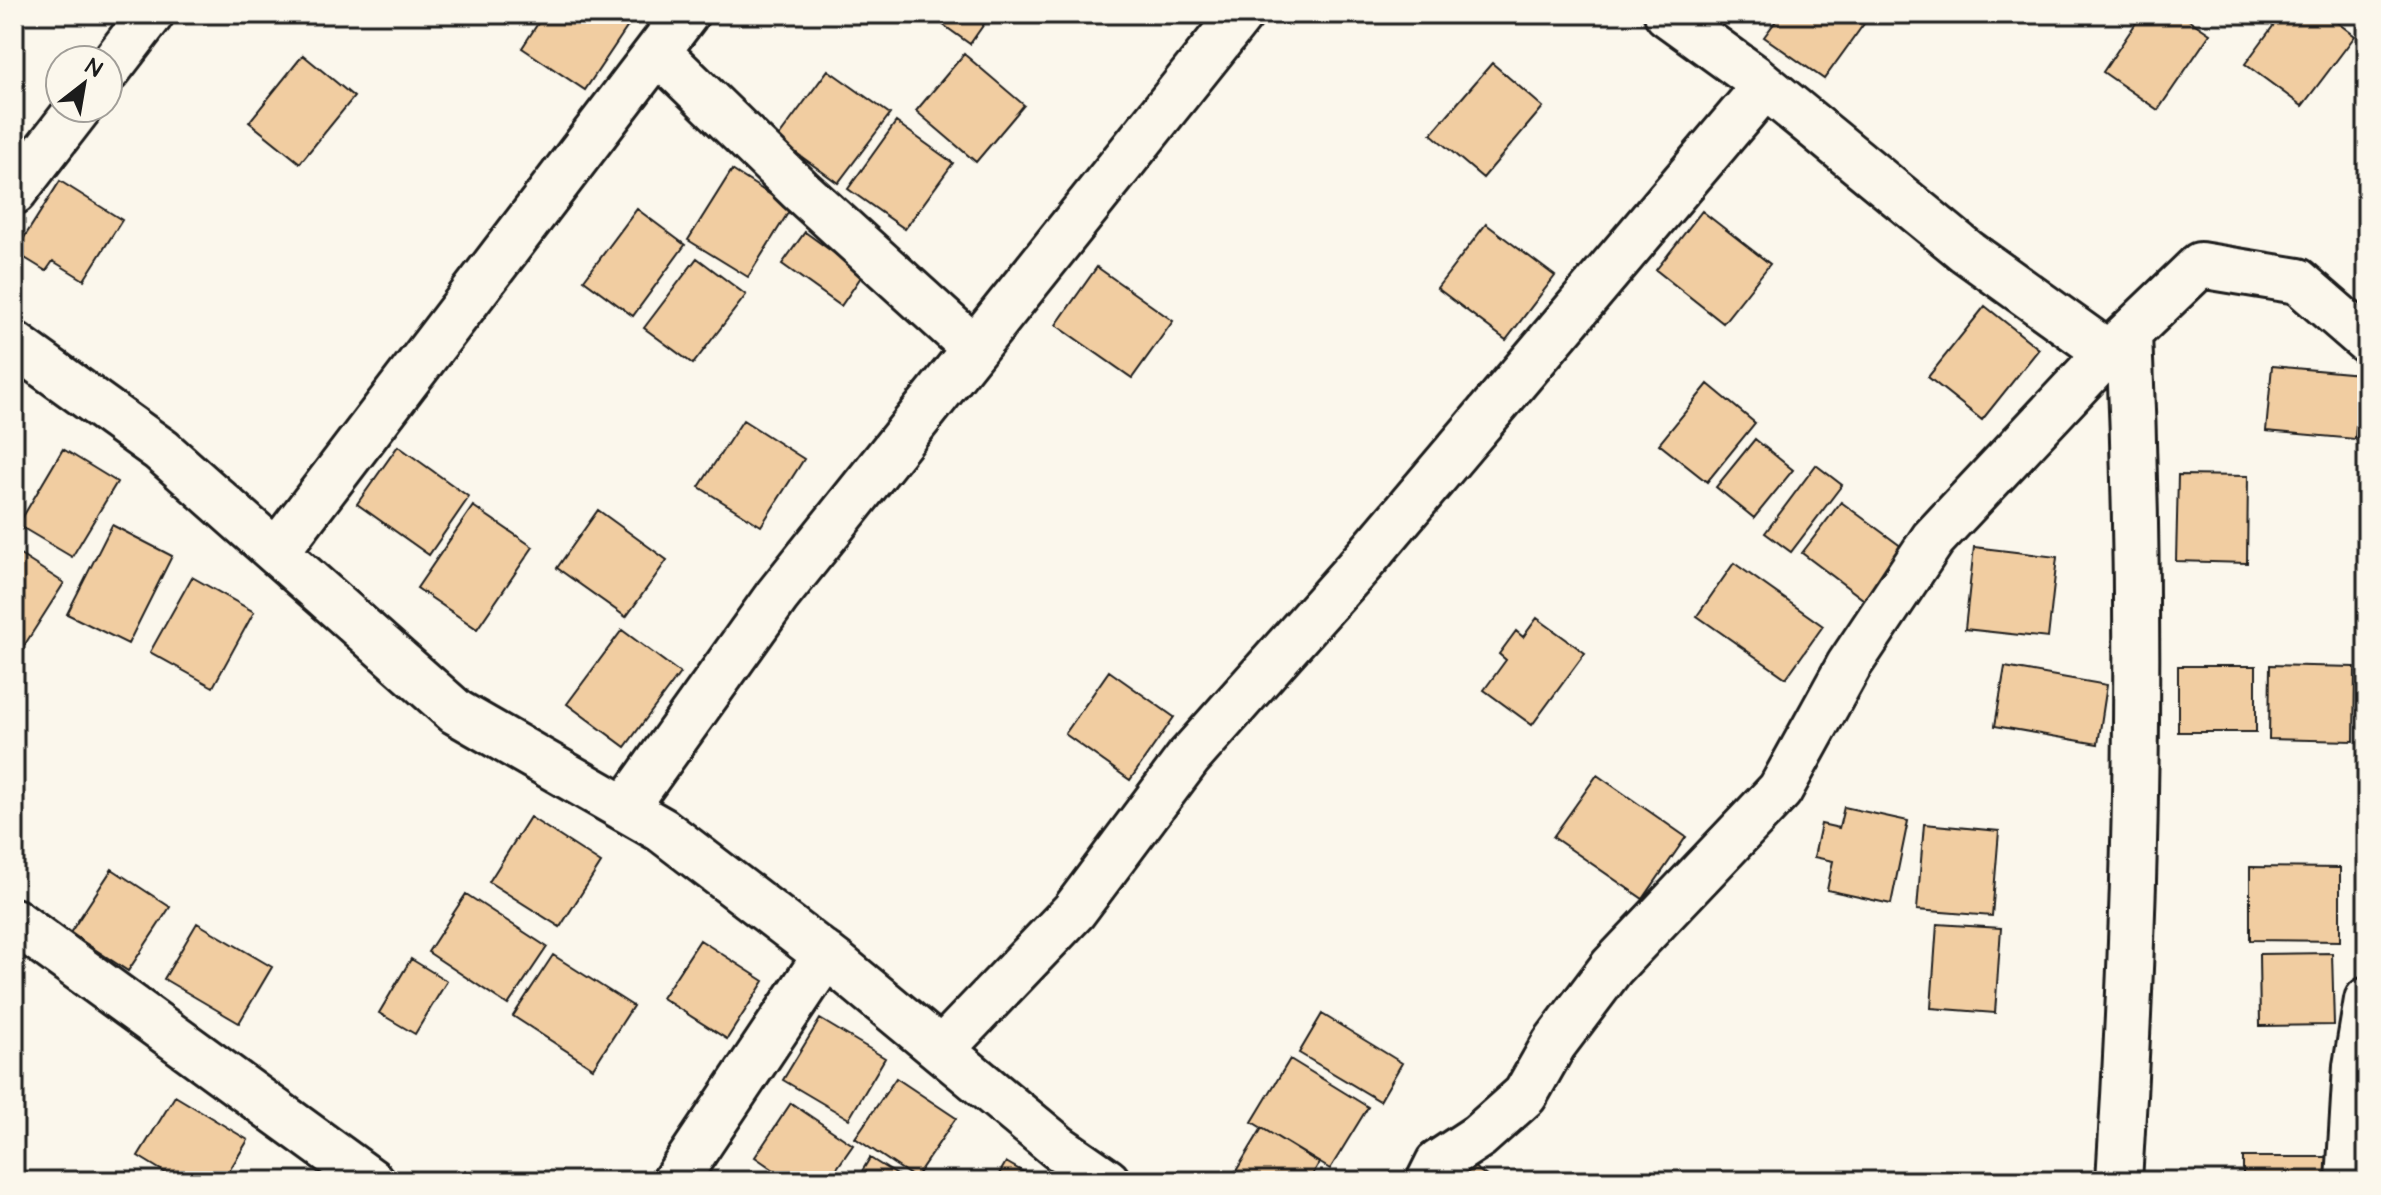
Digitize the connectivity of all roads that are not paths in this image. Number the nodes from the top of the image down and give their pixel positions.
1 (151, 14) edge
2 (686, 14) edge
3 (1241, 14) edge
4 (1667, 14) edge
5 (124, 49) edge
6 (658, 52) junction
7 (1765, 86) junction
8 (67, 124) edge
9 (14, 192) edge
10 (2367, 341) edge
11 (2118, 343) junction
12 (14, 344) edge
13 (974, 348) junction
14 (277, 551) junction
15 (625, 809) junction
16 (14, 921) edge
17 (826, 955) junction
18 (2367, 1000) edge
19 (941, 1050) junction
20 (2362, 1062) edge
21 (371, 1181) edge
22 (675, 1181) edge
23 (1107, 1181) edge
24 (1429, 1181) edge
25 (2119, 1181) edge
26 (2349, 1181) edge

1 - 5 street
2 - 6 street
3 - 13 street
4 - 7 street
6 - 13 street
6 - 14 street
7 - 11 street
7 - 19 street
8 - 9 street
10 - 11 street
11 - 24 street
11 - 25 street
12 - 14 street
13 - 15 street
14 - 15 street
15 - 17 street
16 - 21 street
17 - 19 street
17 - 22 street
18 - 20 street
19 - 23 street
20 - 26 street

